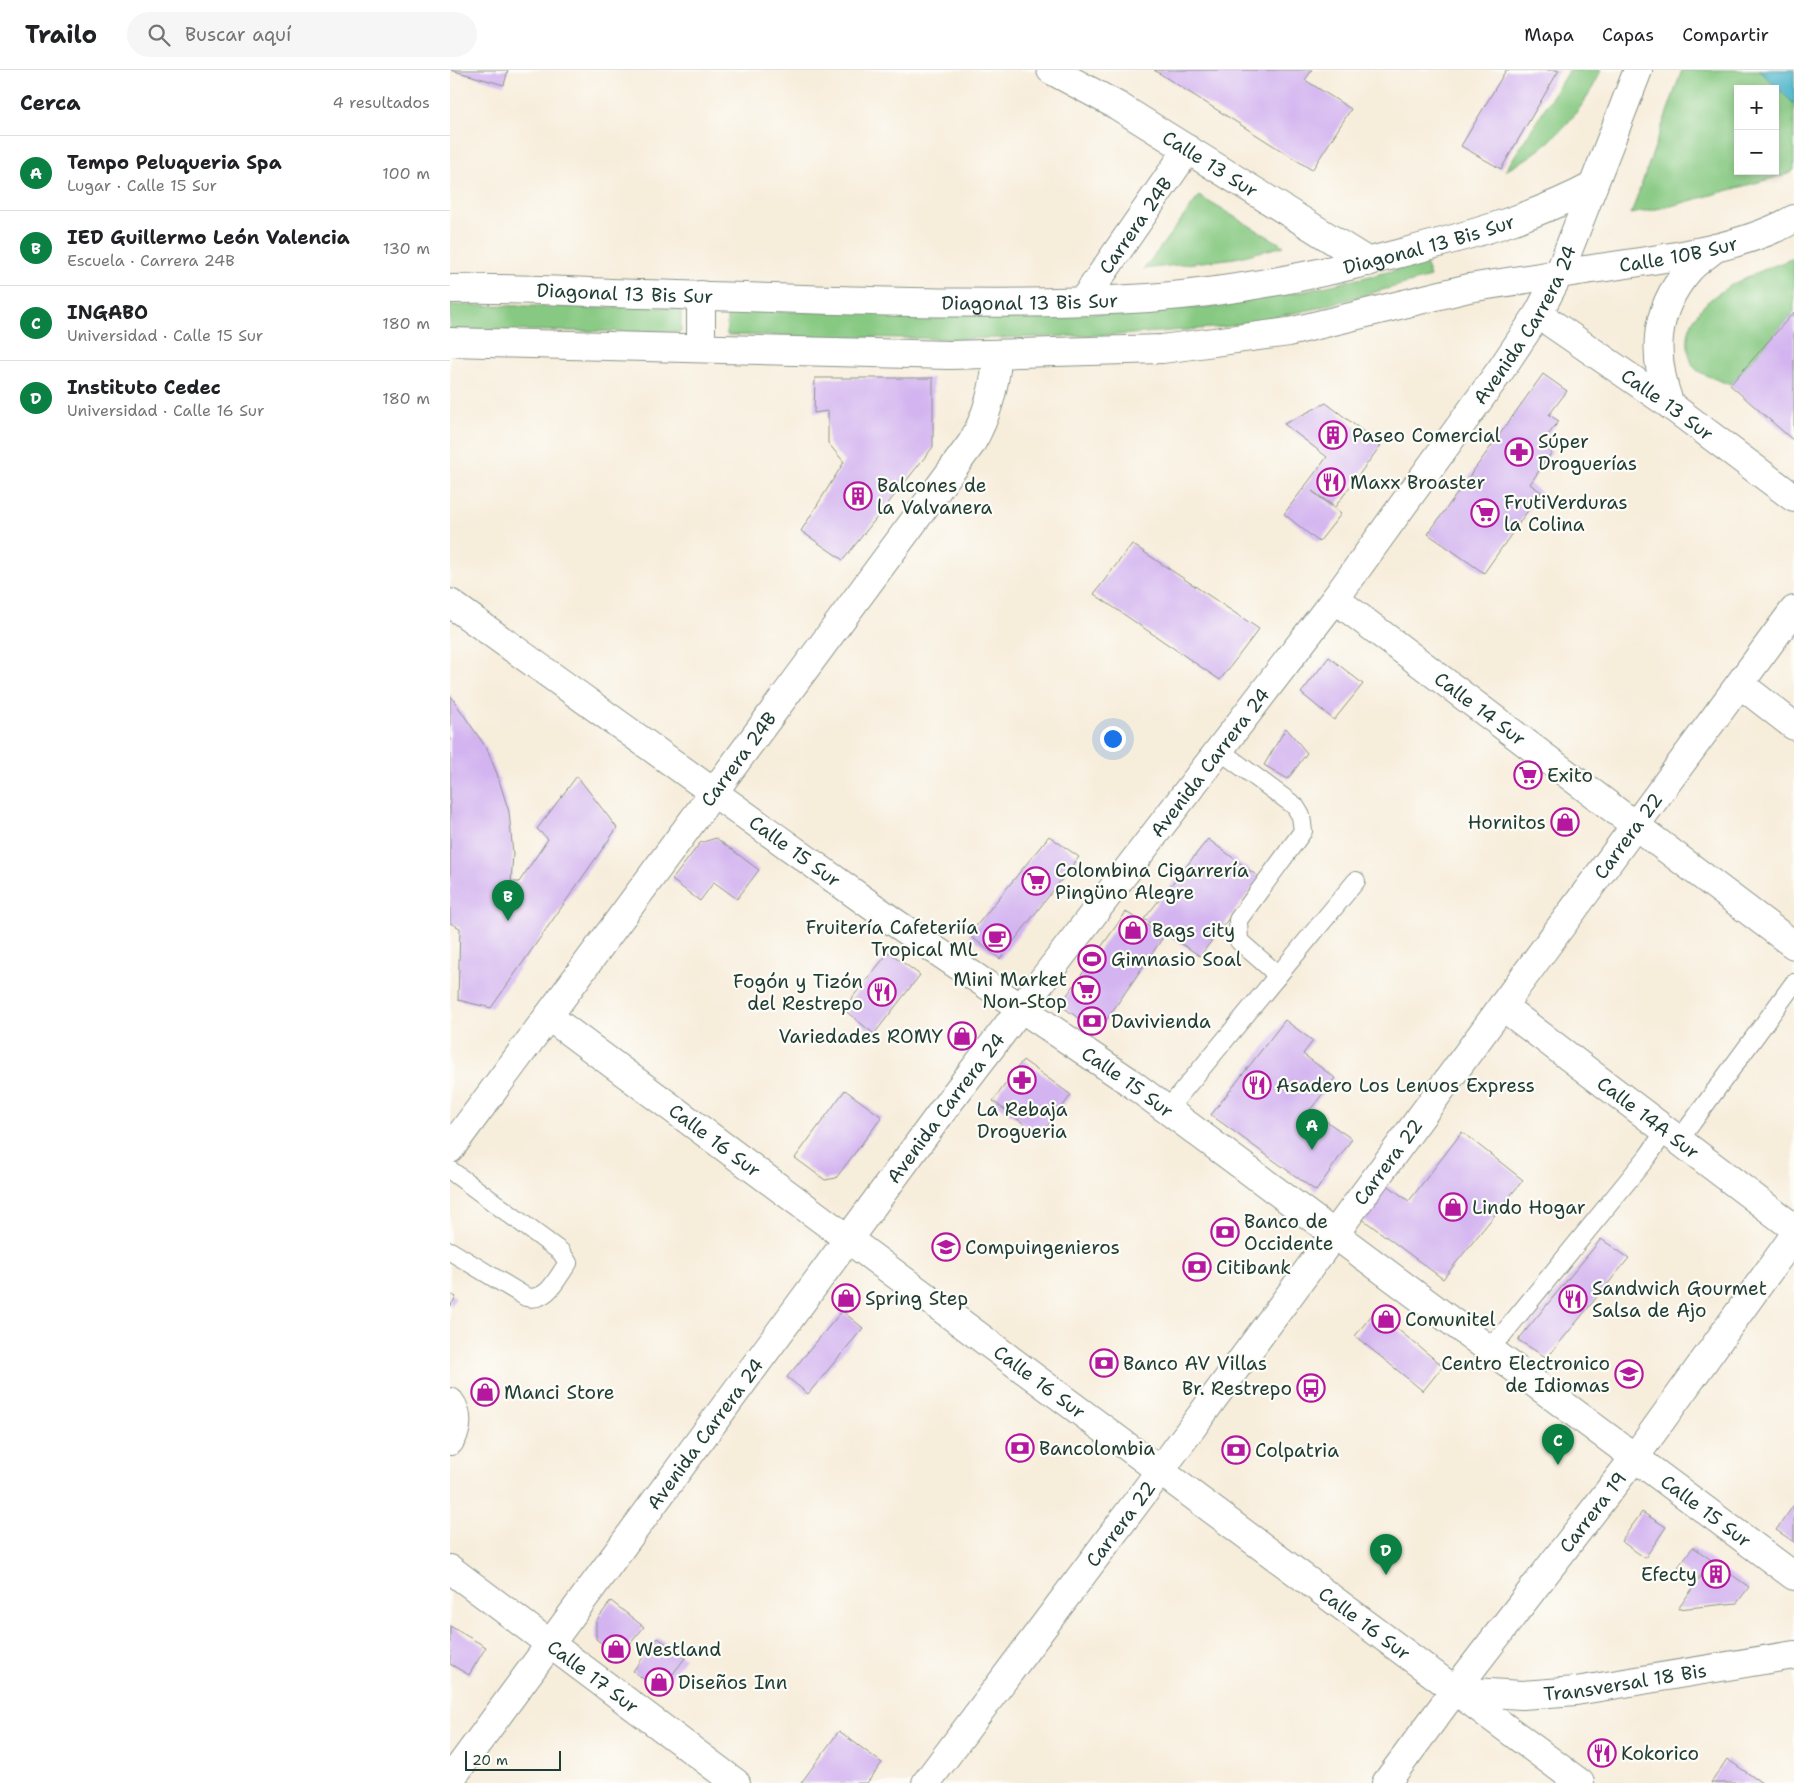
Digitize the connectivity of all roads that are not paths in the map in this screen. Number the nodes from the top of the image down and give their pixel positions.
1 (1051, 70) edge
2 (1638, 70) edge
3 (1188, 149) junction
4 (1593, 186) junction
5 (1794, 219) edge
6 (1715, 248) junction
7 (1368, 262) junction
8 (1559, 274) junction
9 (450, 289) edge
10 (701, 295) junction
11 (1082, 301) junction
12 (1538, 314) junction
13 (450, 342) edge
14 (702, 348) junction
15 (998, 355) junction
16 (1670, 405) junction
17 (1794, 498) edge
18 (1335, 599) junction
19 (450, 603) edge
20 (1794, 610) edge
21 (1740, 684) junction
22 (1794, 726) edge
23 (1219, 750) junction
24 (714, 792) junction
25 (1636, 826) junction
26 (1356, 881) dead end
27 (1794, 945) edge
28 (1277, 977) junction
29 (1794, 983) edge
30 (1502, 1006) junction
31 (1021, 1008) junction
32 (548, 1016) junction
33 (1167, 1110) junction
34 (1673, 1136) junction
35 (450, 1148) edge
36 (450, 1170) edge
37 (1794, 1228) edge
38 (1334, 1234) junction
39 (1794, 1236) edge
40 (848, 1239) junction
41 (450, 1251) edge
42 (1488, 1348) junction
43 (450, 1402) edge
44 (450, 1441) edge
45 (1634, 1457) junction
46 (1160, 1471) junction
47 (450, 1570) edge
48 (1794, 1576) edge
49 (550, 1646) junction
50 (1794, 1655) edge
51 (1456, 1690) junction
52 (450, 1780) edge
53 (736, 1783) edge
54 (926, 1783) edge
55 (1386, 1783) edge
56 (1580, 1783) edge

1 - 3 street, Calle 13 Sur
2 - 4 street, Avenida Carrera 24
3 - 7 street, Calle 13 Sur
3 - 11 street, Carrera 24B
4 - 7 street, Diagonal 13 Bis Sur
4 - 8 street, Avenida Carrera 24
5 - 6 street, Calle 10B Sur
6 - 8 street, Calle 10B Sur
6 - 16 street
7 - 11 street, Diagonal 13 Bis Sur
8 - 12 street, Avenida Carrera 24
8 - 15 street
9 - 10 street, Diagonal 13 Bis Sur
10 - 11 street, Diagonal 13 Bis Sur
10 - 14 street
12 - 16 street, Calle 13 Sur
12 - 18 street, Avenida Carrera 24
13 - 14 street
14 - 15 street
15 - 24 street, Carrera 24B
16 - 17 street, Calle 13 Sur
18 - 23 street, Avenida Carrera 24
18 - 25 street, Calle 14 Sur
19 - 24 street, Calle 15 Sur
20 - 21 street, Carrera 22
21 - 22 street
21 - 25 street, Carrera 22
23 - 28 lane
23 - 31 street, Avenida Carrera 24
24 - 31 street, Calle 15 Sur
24 - 32 street, Carrera 24B
25 - 27 street, Calle 14 Sur
25 - 30 street, Carrera 22
26 - 28 lane
28 - 33 lane
29 - 34 lane
30 - 34 street, Calle 14A Sur
30 - 38 street, Carrera 22
31 - 33 street, Calle 15 Sur
31 - 40 street, Avenida Carrera 24
32 - 35 street, Carrera 24B
32 - 40 street, Calle 16 Sur
33 - 38 street, Calle 15 Sur
34 - 37 street, Calle 14A Sur
34 - 42 lane
36 - 41 lane
38 - 42 street, Calle 15 Sur
38 - 46 street, Carrera 22
39 - 45 street, Carrera 19
40 - 46 street, Calle 16 Sur
40 - 49 street, Avenida Carrera 24
42 - 45 street, Calle 15 Sur
43 - 44 street
45 - 48 street, Calle 15 Sur
45 - 51 street, Carrera 19
46 - 51 street, Calle 16 Sur
46 - 54 street, Carrera 22
47 - 49 street, Calle 17 Sur
49 - 52 street, Avenida Carrera 24
49 - 53 street, Calle 17 Sur
50 - 51 street, Transversal 18 Bis
51 - 55 street, Carrera 19
51 - 56 street, Calle 16 Sur

